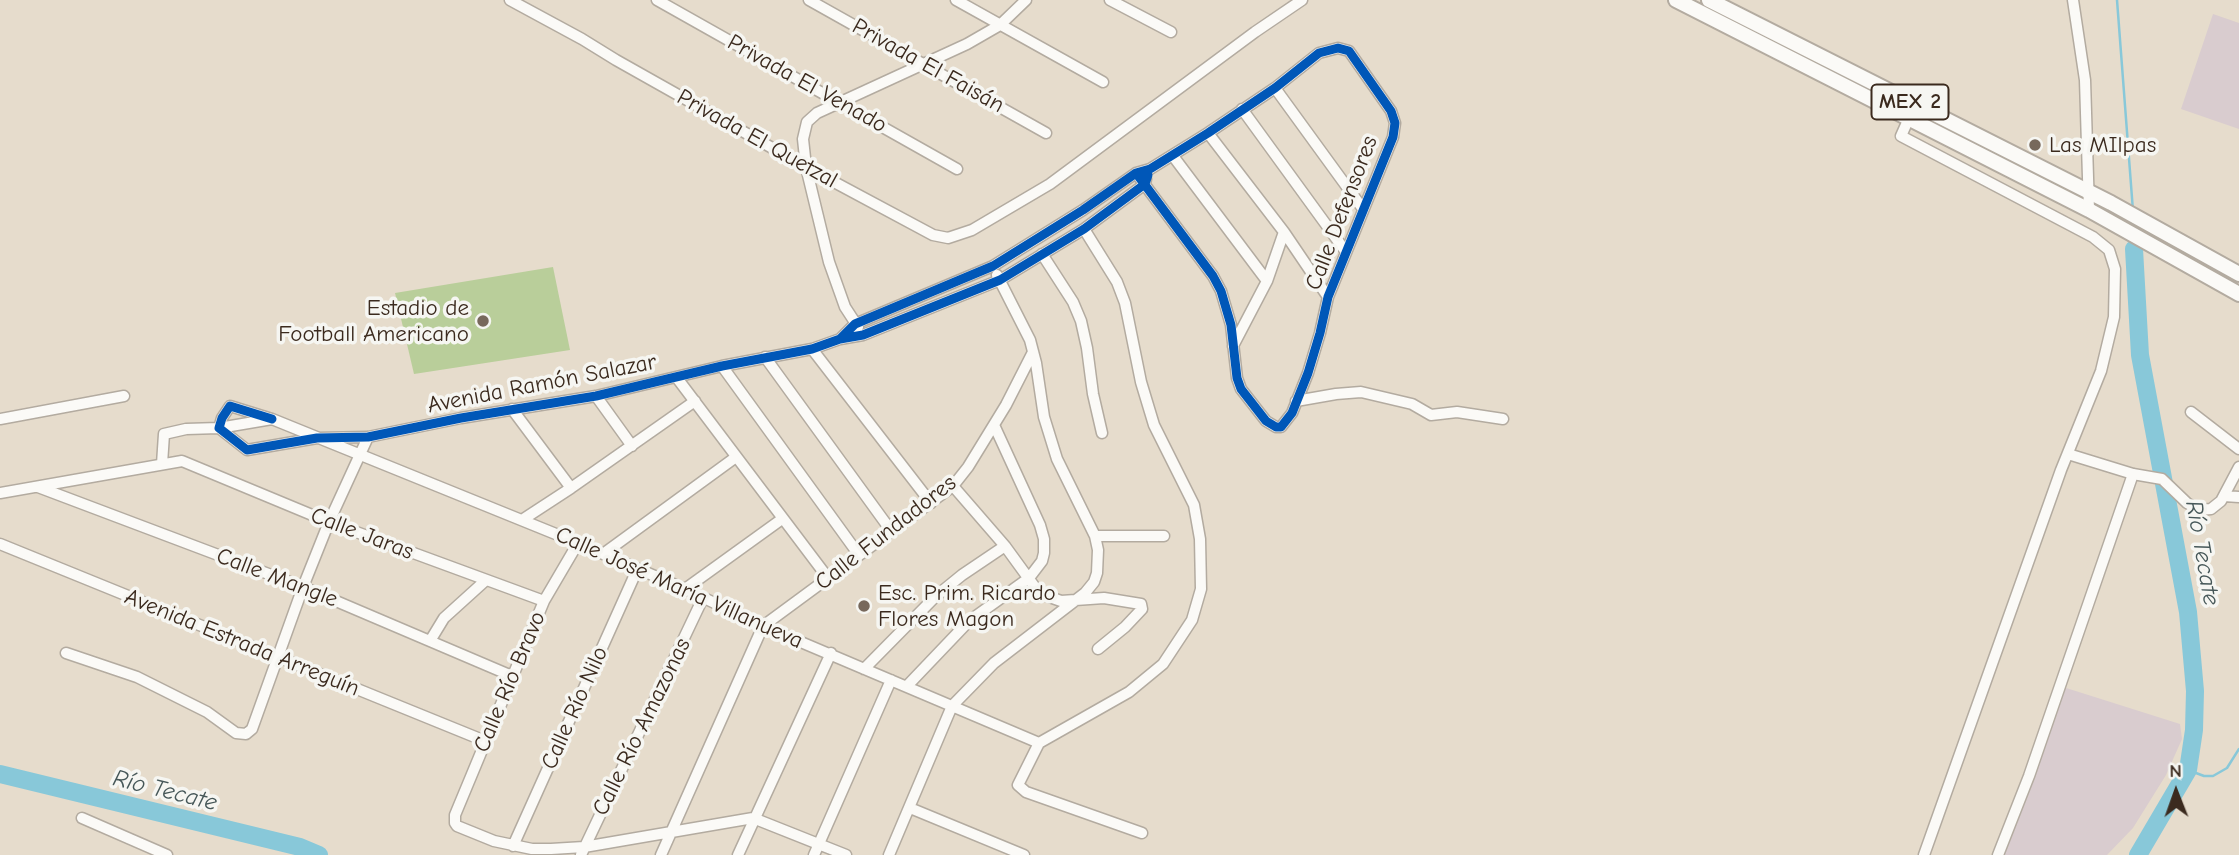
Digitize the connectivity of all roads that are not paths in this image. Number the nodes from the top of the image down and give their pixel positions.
1 (510, 0) edge
2 (657, 0) edge
3 (810, 0) edge
4 (956, 0) edge
5 (1026, 0) edge
6 (1110, 0) edge
7 (1302, 0) edge
8 (1676, 0) edge
9 (1709, 0) edge
10 (2073, 0) edge
11 (1000, 25) junction
12 (1171, 32) dead end
13 (925, 64) junction
14 (1104, 82) dead end
15 (1275, 88) junction
16 (841, 102) junction
17 (1242, 108) junction
18 (1909, 118) junction
19 (1394, 129) joint
20 (1046, 133) dead end
21 (1208, 133) junction
22 (1173, 156) junction
23 (806, 167) junction
24 (957, 169) dead end
25 (1150, 169) junction
26 (1136, 173) junction
27 (1144, 184) junction
28 (2089, 192) junction
29 (1363, 209) junction
30 (2089, 210) junction
31 (1084, 229) junction
32 (1284, 232) junction
33 (1346, 252) junction
34 (1042, 254) junction
35 (993, 266) junction
36 (2239, 274) edge
37 (1000, 280) junction
38 (1267, 281) junction
39 (2239, 294) edge
40 (1328, 297) junction
41 (855, 324) junction
42 (863, 335) junction
43 (840, 339) junction
44 (1233, 346) junction
45 (812, 349) junction
46 (1033, 351) junction
47 (765, 357) junction
48 (722, 366) junction
49 (677, 378) junction
50 (124, 396) dead end
51 (596, 396) junction
52 (695, 401) junction
53 (1297, 401) junction
54 (512, 409) junction
55 (2191, 412) dead end
56 (0, 419) edge
57 (272, 419) junction
58 (1503, 419) dead end
59 (993, 425) junction
60 (219, 428) junction
61 (1102, 433) dead end
62 (368, 437) junction
63 (317, 439) junction
64 (632, 446) junction
65 (2239, 449) edge
66 (2068, 454) junction
67 (360, 456) junction
68 (736, 457) junction
69 (162, 464) junction
70 (2239, 467) edge
71 (2133, 474) junction
72 (953, 486) junction
73 (38, 487) junction
74 (571, 488) junction
75 (0, 493) edge
76 (2224, 496) junction
77 (2239, 497) edge
78 (931, 503) junction
79 (782, 519) junction
80 (522, 520) junction
81 (330, 522) junction
82 (892, 532) junction
83 (1094, 536) junction
84 (1164, 536) dead end
85 (578, 543) junction
86 (0, 544) edge
87 (1005, 546) junction
88 (603, 554) junction
89 (859, 555) junction
90 (637, 570) junction
91 (828, 578) junction
92 (1029, 578) junction
93 (486, 580) junction
94 (303, 587) junction
95 (685, 589) junction
96 (703, 598) junction
97 (1077, 599) junction
98 (544, 601) junction
99 (763, 626) junction
100 (430, 641) junction
101 (1098, 649) dead end
102 (66, 653) dead end
103 (831, 653) junction
104 (277, 658) junction
105 (864, 668) junction
106 (512, 676) junction
107 (891, 680) junction
108 (907, 686) junction
109 (952, 706) junction
110 (485, 741) junction
111 (1040, 743) junction
112 (910, 808) junction
113 (82, 818) dead end
114 (753, 818) junction
115 (671, 832) junction
116 (1142, 833) dead end
117 (513, 846) junction
118 (817, 850) edge
119 (582, 851) edge
120 (167, 855) edge
121 (661, 855) edge
122 (738, 855) edge
123 (846, 855) edge
124 (889, 855) edge
125 (1024, 855) edge
126 (1924, 855) edge
127 (1998, 855) edge

1 - 23 street, Privada El Quetzal
2 - 16 street, Privada El Venado
3 - 13 street, Privada El Faisán
4 - 11 street
5 - 11 street
6 - 12 street
7 - 23 street, Privada El Quetzal
8 - 18 highway, MEX 2
9 - 28 highway, MEX 2
10 - 28 street
11 - 13 street
11 - 14 street
13 - 16 street
13 - 20 street, Privada El Faisán
15 - 17 street, Avenida Ramón Salazar
15 - 19 street, Avenida Ramón Salazar
15 - 29 street
16 - 23 street
16 - 24 street, Privada El Venado
17 - 21 street, Avenida Ramón Salazar
17 - 33 street
18 - 30 highway, MEX 2
18 - 66 street
19 - 29 street, Calle Defensores
21 - 22 street, Avenida Ramón Salazar
21 - 32 street
22 - 25 street, Avenida Ramón Salazar
22 - 38 street
23 - 41 street
25 - 26 street, Avenida Ramón Salazar
25 - 27 street
26 - 27 street
26 - 35 street, Avenida Ramón Salazar
27 - 31 street, Avenida Ramón Salazar
27 - 44 street
28 - 30 street
28 - 36 highway, MEX 2
29 - 33 street, Calle Defensores
30 - 39 highway, MEX 2
31 - 34 street, Avenida Ramón Salazar
31 - 111 street
32 - 38 street
32 - 40 street
33 - 40 street, Calle Defensores
34 - 37 street, Avenida Ramón Salazar
34 - 61 street
35 - 37 street
35 - 41 street, Avenida Ramón Salazar
37 - 42 street, Avenida Ramón Salazar
37 - 46 street
38 - 44 street
40 - 53 street, Calle Defensores
41 - 42 street
41 - 43 street, Avenida Ramón Salazar
42 - 43 street, Avenida Ramón Salazar
43 - 45 street, Avenida Ramón Salazar
44 - 53 street, Calle Defensores
45 - 47 street, Avenida Ramón Salazar
45 - 78 street
46 - 59 street, Calle Fundadores
46 - 83 street
47 - 48 street, Avenida Ramón Salazar
47 - 82 street
48 - 49 street, Avenida Ramón Salazar
48 - 89 street
49 - 51 street, Avenida Ramón Salazar
49 - 52 street
50 - 56 street
51 - 54 street, Avenida Ramón Salazar
51 - 64 street
52 - 64 street
52 - 68 street
53 - 58 street
54 - 62 street, Avenida Ramón Salazar
54 - 74 street
55 - 65 street
57 - 60 street
57 - 60 street, Avenida Ramón Salazar
57 - 63 street, Avenida Ramón Salazar
59 - 72 street, Calle Fundadores
59 - 92 street
60 - 63 street, Avenida Ramón Salazar
60 - 69 street
62 - 63 street, Avenida Ramón Salazar
62 - 67 street
63 - 67 street, Calle José María Villanueva
64 - 74 street
66 - 71 street
66 - 126 street
67 - 80 street, Calle José María Villanueva
67 - 81 street
68 - 79 street
68 - 88 street
69 - 73 street
69 - 81 street, Calle Jaras
70 - 76 street
71 - 76 street
71 - 127 street
72 - 78 street, Calle Fundadores
72 - 87 street
73 - 75 street
73 - 94 street, Calle Mangle
74 - 80 street
76 - 77 street
78 - 82 street, Calle Fundadores
79 - 91 street
79 - 95 street
80 - 85 street, Calle José María Villanueva
81 - 93 street, Calle Jaras
81 - 94 street
82 - 89 street, Calle Fundadores
83 - 84 street
83 - 97 street
85 - 88 street, Calle José María Villanueva
85 - 98 street, Calle Río Bravo
86 - 104 street, Avenida Estrada Arreguín
87 - 92 street
87 - 105 street
88 - 90 street, Calle José María Villanueva
89 - 91 street, Calle Fundadores
90 - 95 street, Calle José María Villanueva
90 - 117 street, Calle Río Nilo
91 - 99 street, Calle Fundadores
92 - 97 street
92 - 108 street
93 - 98 street, Calle Jaras
93 - 100 street
94 - 100 street, Calle Mangle
94 - 104 street
95 - 96 street, Calle José María Villanueva
96 - 99 street, Calle José María Villanueva
96 - 119 street, Calle Río Amazonas
97 - 101 street
97 - 109 street
98 - 106 street, Calle Río Bravo
99 - 103 street, Calle José María Villanueva
99 - 115 street
100 - 106 street, Calle Mangle
102 - 104 street
103 - 105 street, Calle José María Villanueva
103 - 114 street
104 - 110 street, Avenida Estrada Arreguín
105 - 107 street, Calle José María Villanueva
106 - 110 street, Calle Río Bravo
107 - 108 street, Calle José María Villanueva
107 - 118 street
108 - 109 street, Calle José María Villanueva
109 - 111 street, Calle José María Villanueva
109 - 112 street
110 - 117 street, Calle Río Bravo
111 - 116 street
112 - 124 street
112 - 125 street
113 - 120 street
114 - 115 street
114 - 118 street
114 - 122 street
115 - 119 street
115 - 121 street
117 - 119 street
118 - 123 street

